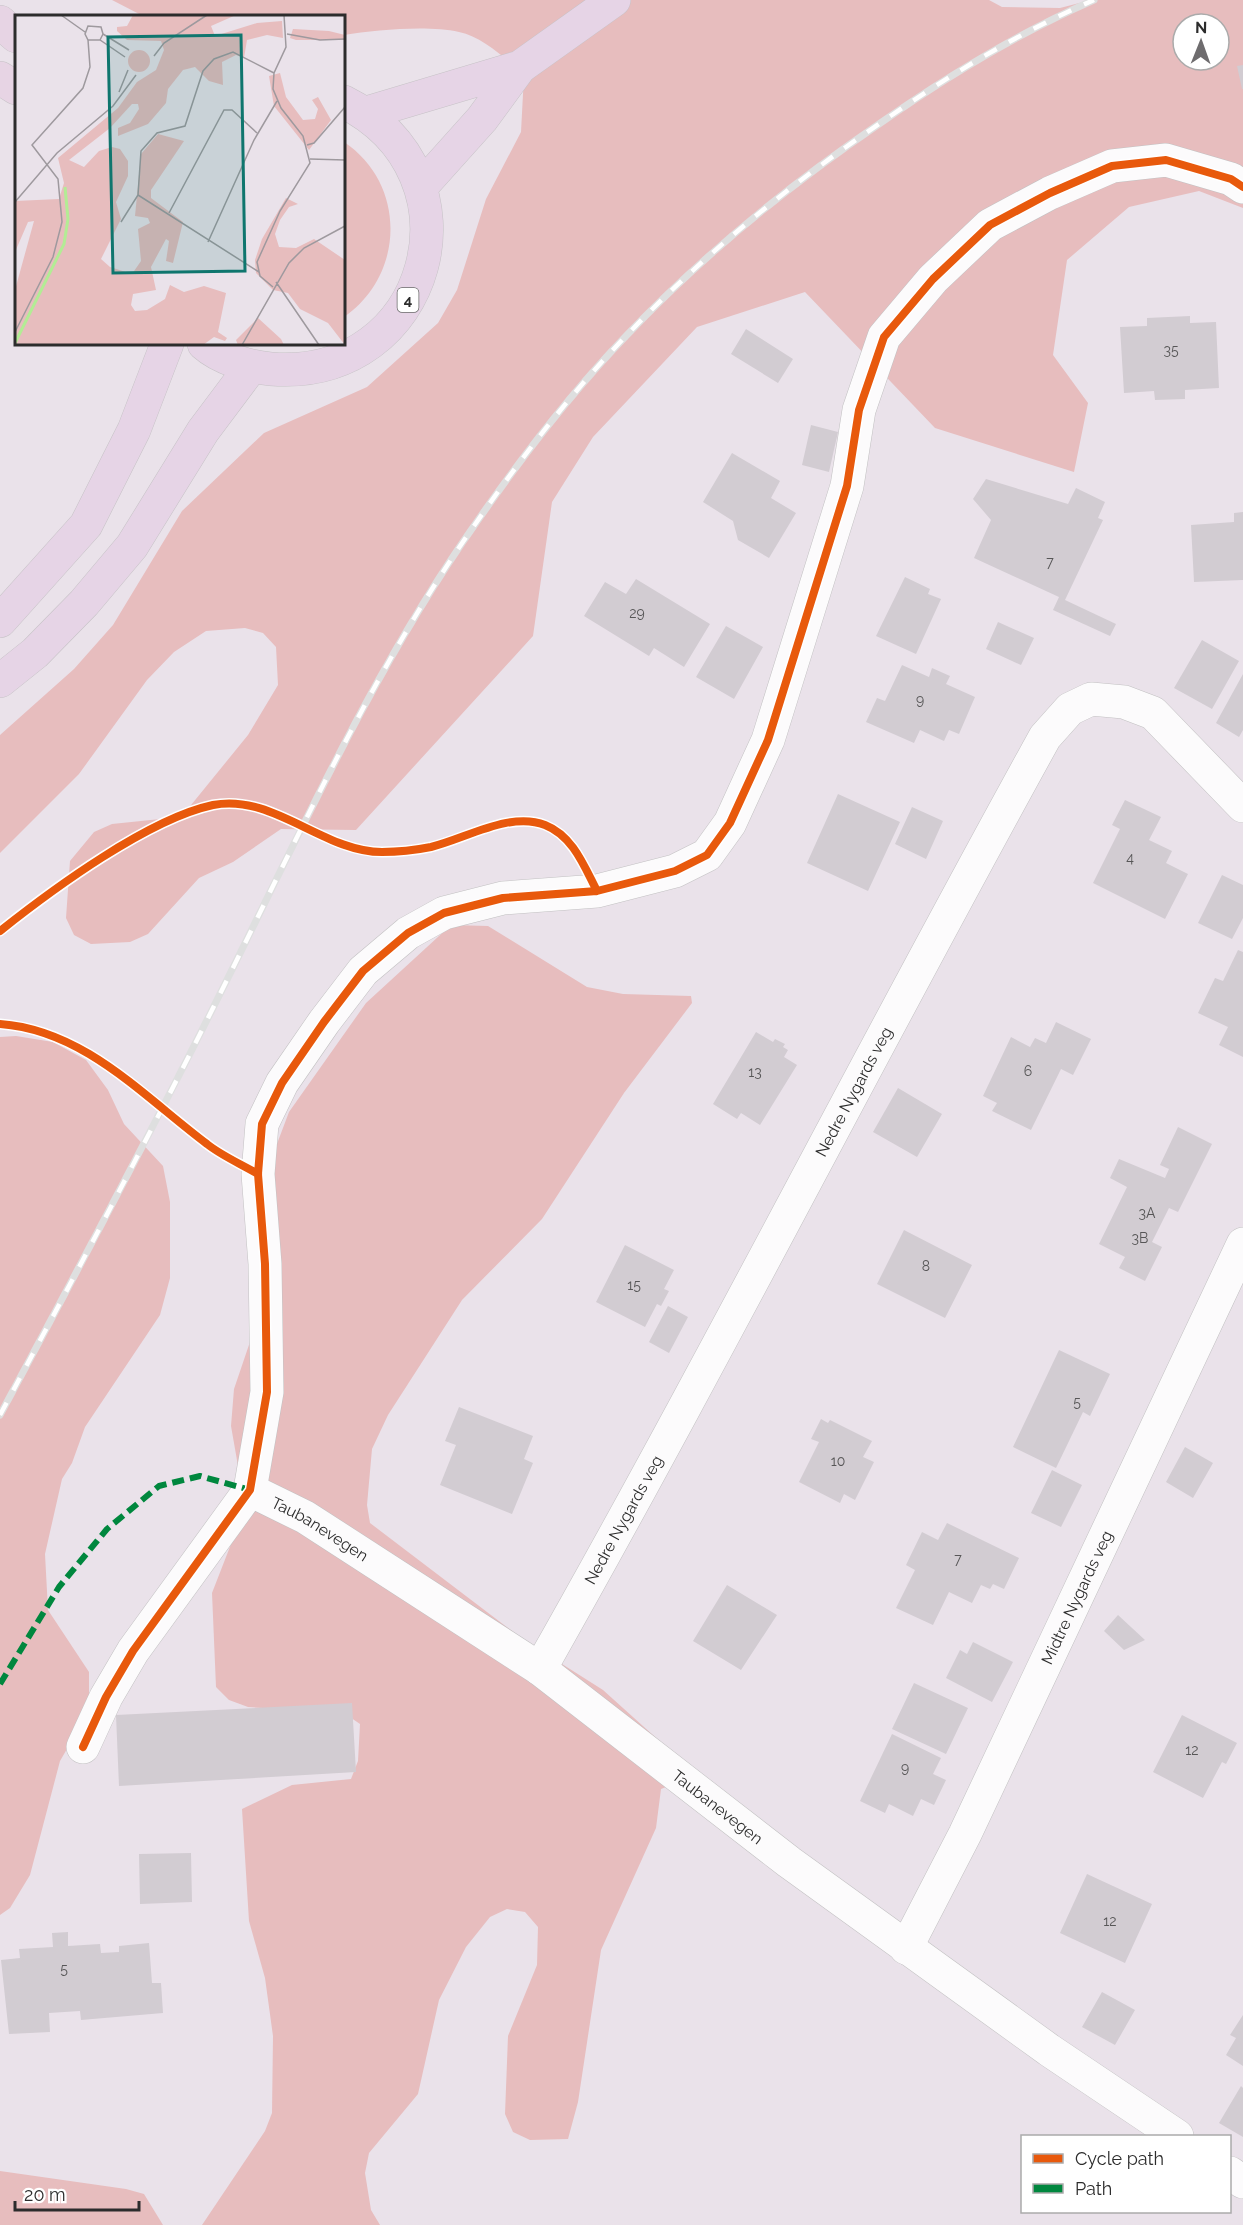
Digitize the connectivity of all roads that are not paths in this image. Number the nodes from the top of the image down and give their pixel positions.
1 (614, 0) edge
2 (0, 22) edge
3 (15, 35) edge
4 (520, 67) junction
5 (0, 78) edge
6 (15, 87) edge
7 (355, 107) edge
8 (1243, 187) edge
9 (421, 188) junction
10 (168, 345) edge
11 (205, 345) edge
12 (252, 367) junction
13 (0, 621) edge
14 (0, 681) edge
15 (1243, 806) edge
16 (1243, 1244) edge
17 (250, 1490) junction
18 (540, 1669) junction
19 (83, 1747) dead end
20 (906, 1948) junction
21 (1176, 2135) edge

1 - 4 highway, 4
2 - 3 main road
4 - 7 highway, 4
4 - 9 highway, 4
5 - 6 main road
7 - 9 highway, 4
8 - 17 street
9 - 12 highway, 4
10 - 13 highway
11 - 12 highway, 4
12 - 14 highway
15 - 18 street, Nedre Nygards veg
16 - 20 street, Midtre Nygards veg
17 - 18 street, Taubanevegen
17 - 19 street
18 - 20 street, Taubanevegen
20 - 21 street, Taubanevegen

